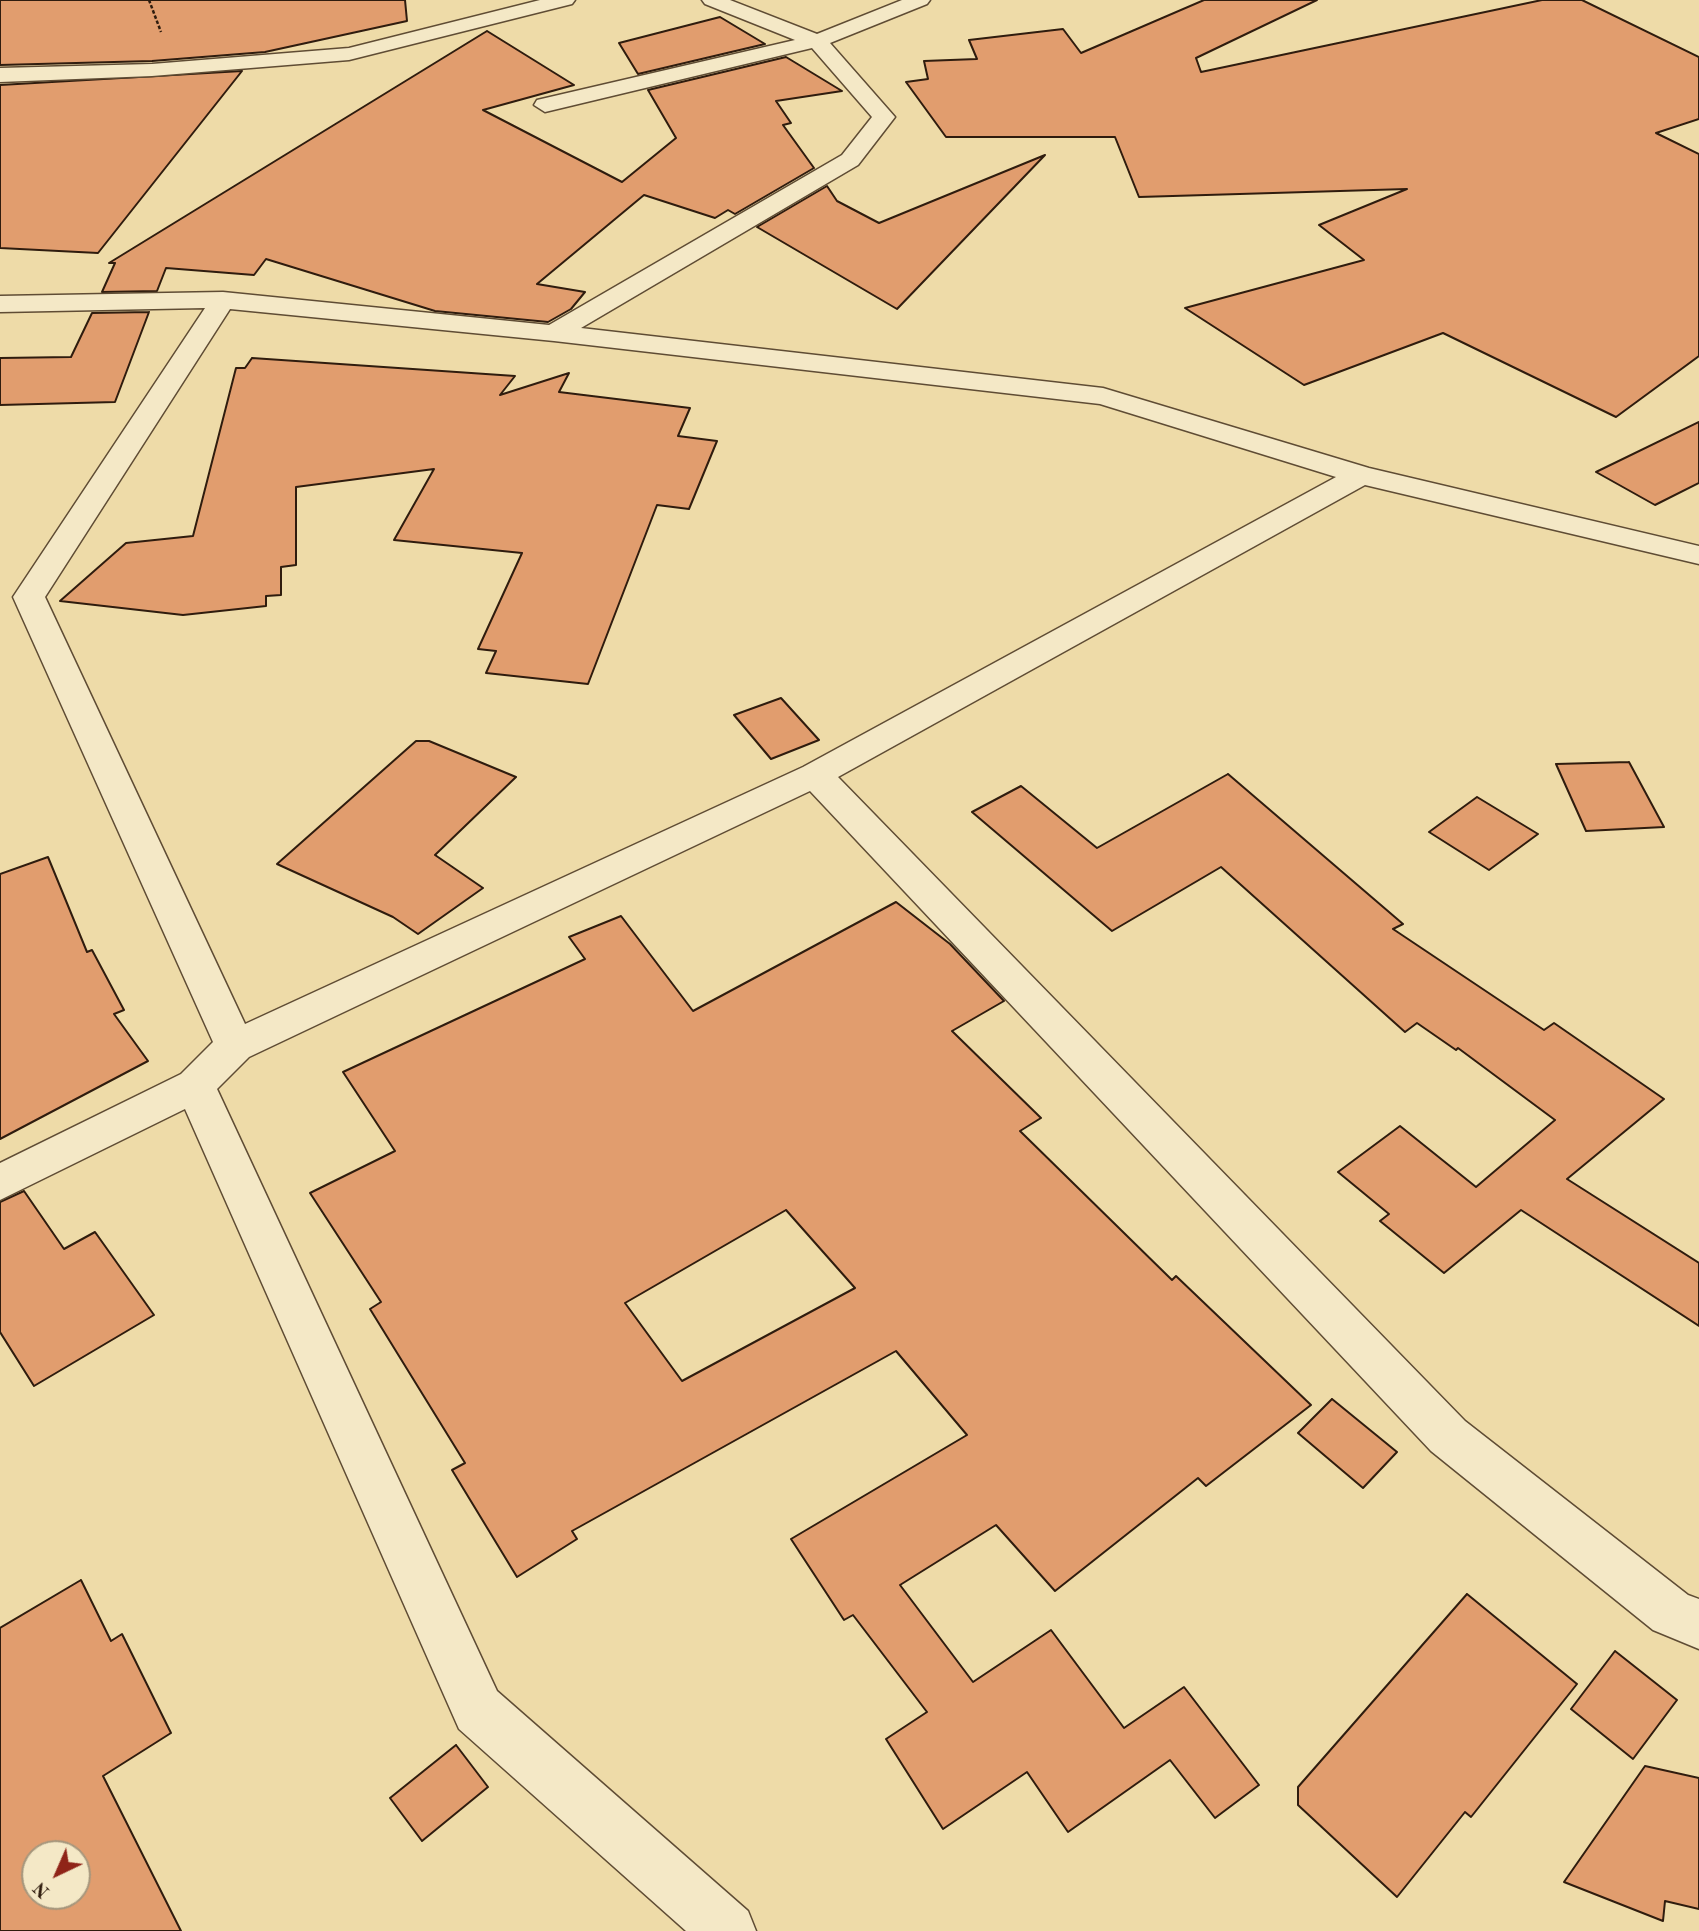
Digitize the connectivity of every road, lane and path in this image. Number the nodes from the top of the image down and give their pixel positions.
1 (565, 0) edge
2 (712, 0) edge
3 (920, 0) edge
4 (817, 41) junction
5 (0, 75) edge
6 (545, 106) dead end
7 (223, 300) junction
8 (0, 304) edge
9 (554, 334) junction
10 (1361, 475) junction
11 (1699, 555) edge
12 (815, 775) junction
13 (235, 1046) junction
14 (195, 1085) junction
15 (0, 1183) edge
16 (1699, 1624) edge
17 (728, 1931) edge

1 - 5 street
2 - 4 street
3 - 4 street
4 - 6 street
4 - 9 street
7 - 8 street
7 - 9 street
7 - 13 street
9 - 10 street
10 - 11 street
10 - 12 street
12 - 13 street
12 - 16 street
13 - 14 street
14 - 15 street
14 - 17 street

